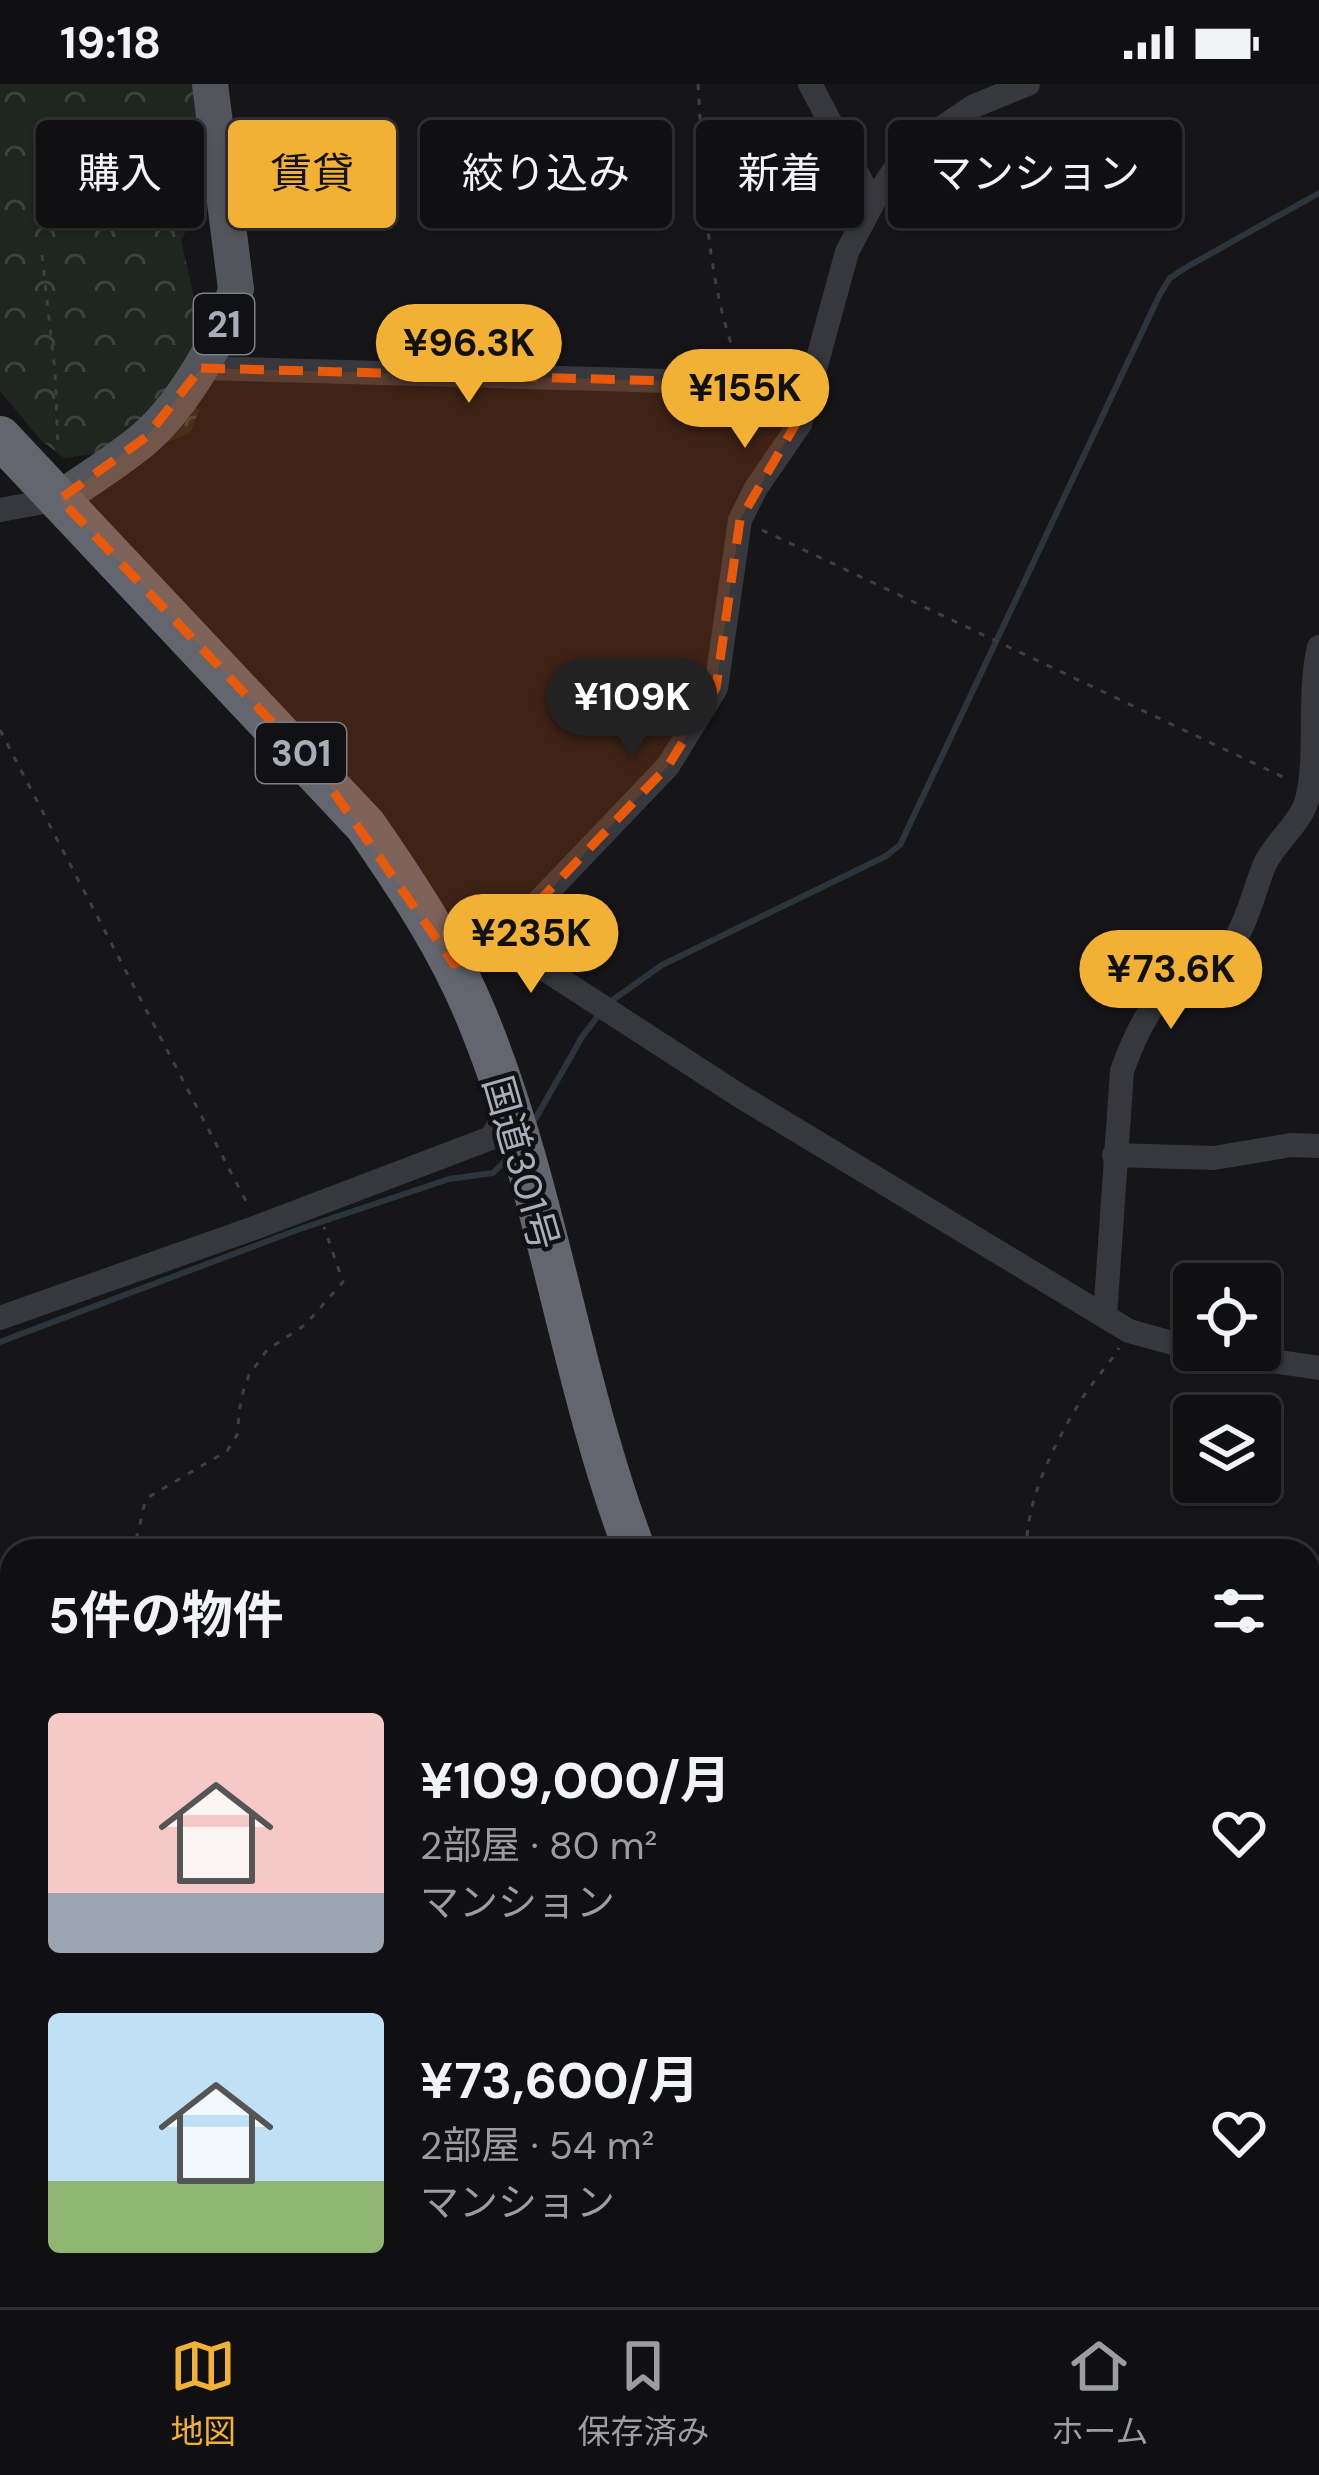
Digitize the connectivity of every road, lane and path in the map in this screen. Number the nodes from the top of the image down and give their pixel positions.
1 (210, 84) edge
2 (698, 84) edge
3 (810, 84) edge
4 (1028, 84) edge
5 (874, 199) junction
6 (42, 255) dead end
7 (201, 368) junction
8 (740, 383) junction
9 (806, 406) junction
10 (0, 437) edge
11 (60, 499) junction
12 (0, 510) edge
13 (740, 520) junction
14 (1319, 647) edge
15 (0, 730) edge
16 (1309, 786) junction
17 (501, 940) junction
18 (454, 964) junction
19 (515, 1132) junction
20 (1319, 1146) edge
21 (1114, 1155) junction
22 (256, 1227) junction
23 (325, 1231) dead end
24 (1106, 1316) junction
25 (0, 1318) edge
26 (1130, 1331) junction
27 (1173, 1343) edge
28 (1281, 1362) edge
29 (1319, 1368) edge
30 (135, 1539) edge
31 (630, 1539) edge
32 (1028, 1539) edge

1 - 7 main road, 21
2 - 8 path
3 - 5 street
4 - 5 street
5 - 9 street
6 - 11 path
7 - 8 street
7 - 11 main road, 21
8 - 9 street
9 - 13 street
10 - 11 highway, 国道301号 / 301
11 - 12 street
11 - 18 highway, 国道301号 / 301
13 - 16 path
13 - 17 street
14 - 16 street
15 - 22 path
16 - 21 street
17 - 18 street
17 - 24 street
18 - 19 highway, 国道301号 / 301
19 - 22 street
19 - 31 highway, 国道301号 / 301
20 - 21 street
21 - 24 street
22 - 25 street
23 - 30 path
24 - 26 street
26 - 27 street
26 - 32 path
28 - 29 street

